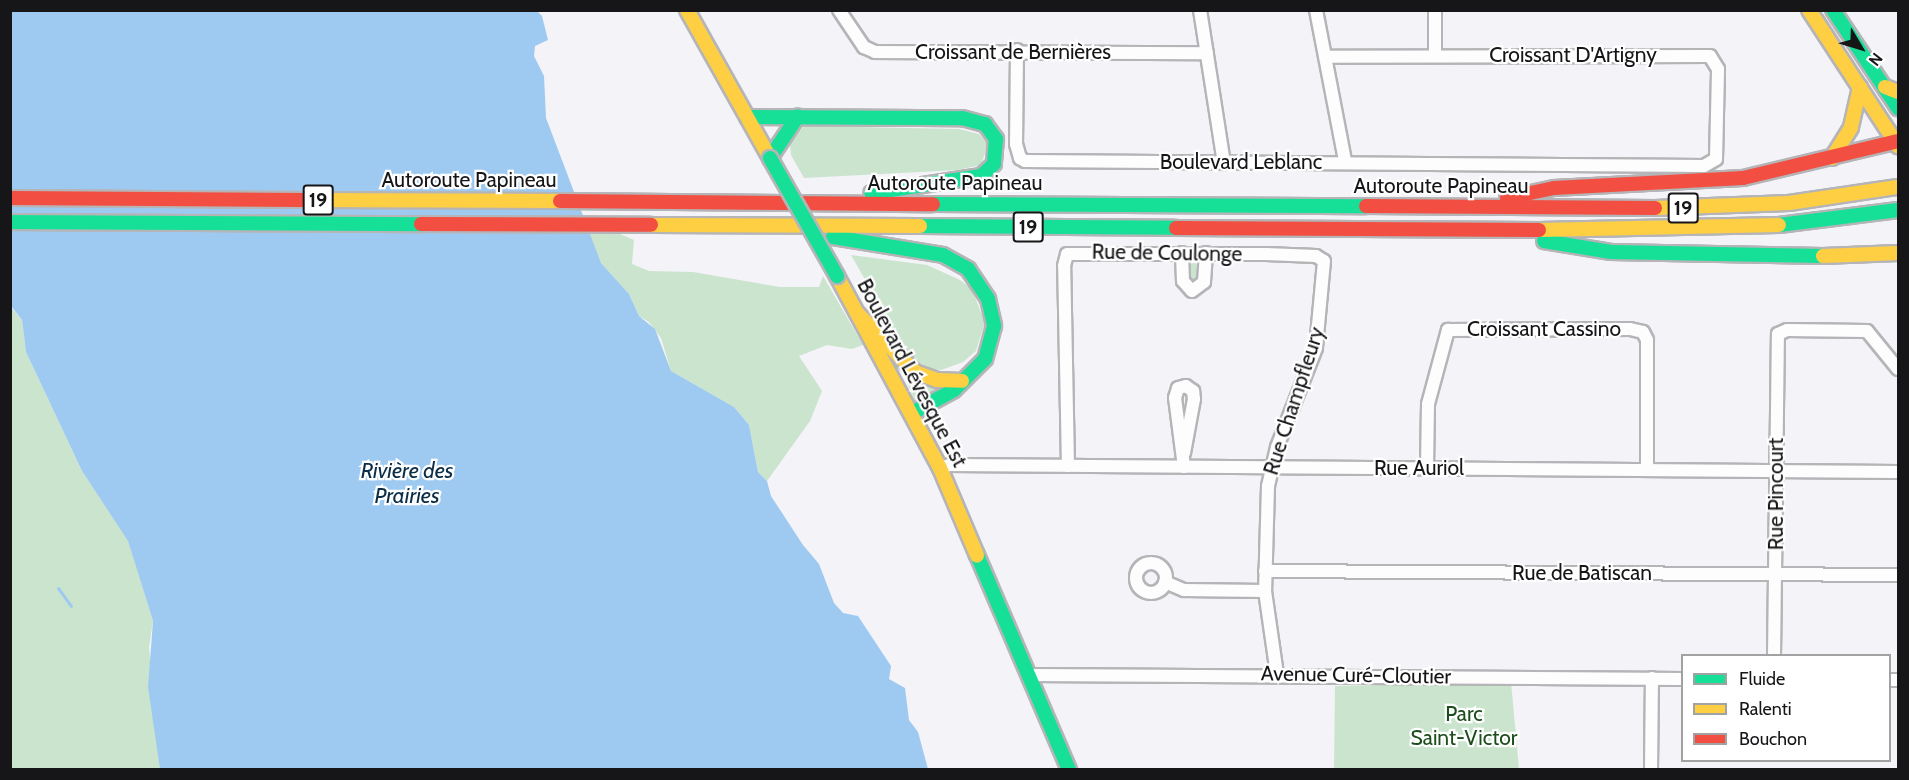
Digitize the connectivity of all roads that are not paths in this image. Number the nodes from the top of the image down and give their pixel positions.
1 (687, 10) edge
2 (839, 10) edge
3 (1200, 10) edge
4 (1316, 10) edge
5 (1435, 10) edge
6 (1809, 10) edge
7 (1833, 10) edge
8 (1017, 50) junction
9 (1207, 52) junction
10 (1435, 54) junction
11 (1327, 57) junction
12 (1860, 87) junction
13 (1892, 90) edge
14 (1899, 108) edge
15 (798, 116) junction
16 (747, 117) junction
17 (1898, 142) edge
18 (770, 158) junction
19 (1832, 158) junction
20 (1344, 161) junction
21 (1715, 161) joint
22 (1224, 163) junction
23 (1899, 187) edge
24 (10, 198) edge
25 (819, 202) junction
26 (1466, 207) junction
27 (1899, 210) edge
28 (10, 222) edge
29 (769, 226) junction
30 (1468, 229) junction
31 (1899, 252) edge
32 (1182, 253) junction
33 (1206, 253) junction
34 (1325, 272) joint
35 (858, 314) junction
36 (1899, 369) edge
37 (962, 381) junction
38 (912, 413) junction
39 (1184, 453) dead end
40 (1068, 466) junction
41 (1184, 467) junction
42 (940, 468) junction
43 (1270, 468) junction
44 (1427, 468) junction
45 (1647, 470) junction
46 (1775, 472) junction
47 (1899, 472) edge
48 (1265, 571) junction
49 (1775, 573) junction
50 (1899, 575) edge
51 (1165, 582) dead end
52 (1265, 591) junction
53 (1774, 654) edge
54 (1277, 674) junction
55 (1030, 675) junction
56 (1652, 678) junction
57 (1681, 679) edge
58 (1069, 770) edge
59 (1651, 770) edge

1 - 16 main road, Boulevard Lévesque Est
2 - 8 street, Croissant de Bernières
3 - 9 street
4 - 11 street
5 - 10 street
6 - 12 main road
7 - 13 main road
8 - 9 street, Croissant de Bernières
8 - 22 street, Boulevard Leblanc
9 - 22 street
10 - 11 street, Croissant D'Artigny
10 - 21 street, Croissant D'Artigny
11 - 20 street
12 - 17 main road
12 - 19 main road
13 - 14 main road
15 - 16 main road
15 - 18 main road
15 - 25 main road
16 - 18 main road, Boulevard Lévesque Est
17 - 19 main road
18 - 35 main road, Boulevard Lévesque Est, bridge
19 - 26 main road
20 - 21 street, Boulevard Leblanc
20 - 22 street, Boulevard Leblanc
23 - 26 main road, Autoroute Papineau / 19
24 - 25 main road, Autoroute Papineau / 19
25 - 26 main road, Autoroute Papineau / 19
27 - 30 main road, Autoroute Papineau / 19
28 - 29 main road, Autoroute Papineau / 19
29 - 30 main road, Autoroute Papineau / 19
29 - 37 main road
30 - 31 main road
32 - 33 street, Rue de Coulonge
32 - 33 street
32 - 40 street, Rue de Coulonge
33 - 34 street, Rue de Coulonge
34 - 43 street, Rue Champfleury
35 - 37 main road
35 - 38 main road, Boulevard Lévesque Est
36 - 46 street, Rue Pincourt
37 - 38 main road
38 - 42 main road, Boulevard Lévesque Est
39 - 41 street
40 - 41 street, Rue Auriol
40 - 42 street, Rue Auriol
41 - 43 street, Rue Auriol
42 - 55 main road, Boulevard Lévesque Est
43 - 44 street, Rue Auriol
43 - 48 street, Rue Champfleury
44 - 45 street, Rue Auriol
44 - 45 street, Croissant Cassino
45 - 46 street, Rue Auriol
46 - 47 street, Rue Auriol
46 - 49 street, Rue Pincourt
48 - 49 street, Rue de Batiscan
48 - 52 street, Rue Champfleury
49 - 50 street, Rue de Batiscan
49 - 53 street, Rue Pincourt
51 - 52 street
52 - 54 street, Rue Champfleury
54 - 55 street, Avenue Curé-Cloutier
54 - 56 street, Avenue Curé-Cloutier
55 - 58 main road, Boulevard Lévesque Est
56 - 57 street, Avenue Curé-Cloutier
56 - 59 street

